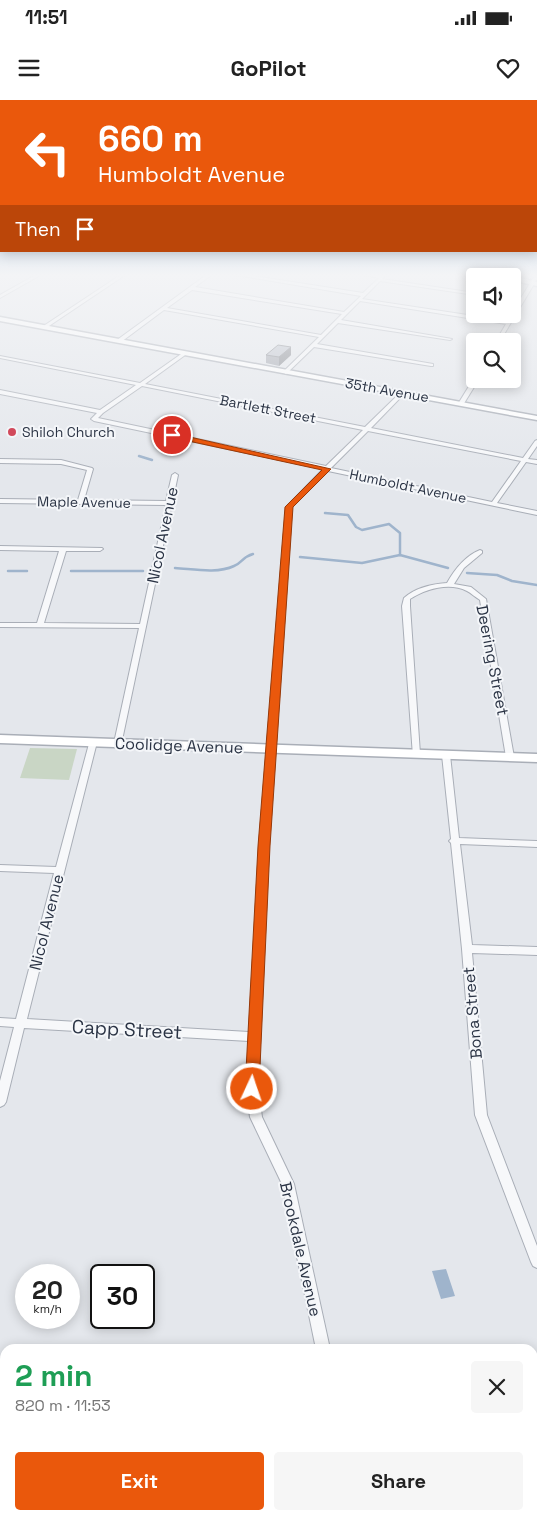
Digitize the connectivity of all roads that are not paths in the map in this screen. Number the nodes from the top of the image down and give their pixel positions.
1 (109, 339) edge
2 (121, 339) edge
3 (318, 339) edge
4 (445, 339) edge
5 (450, 340) dead end
6 (119, 341) junction
7 (312, 345) junction
8 (186, 353) junction
9 (0, 357) edge
10 (431, 365) dead end
11 (286, 372) junction
12 (140, 384) junction
13 (471, 388) edge
14 (0, 392) edge
15 (402, 393) junction
16 (462, 404) junction
17 (101, 412) junction
18 (537, 418) edge
19 (366, 428) junction
20 (537, 442) edge
21 (524, 460) junction
22 (0, 461) edge
23 (537, 462) edge
24 (327, 469) junction
25 (175, 475) dead end
26 (0, 501) edge
27 (80, 502) junction
28 (168, 503) junction
29 (493, 504) junction
30 (537, 513) edge
31 (0, 548) edge
32 (63, 549) junction
33 (100, 549) dead end
34 (480, 552) dead end
35 (449, 586) junction
36 (0, 625) edge
37 (40, 625) junction
38 (143, 626) junction
39 (0, 739) edge
40 (92, 742) junction
41 (118, 743) junction
42 (271, 748) junction
43 (416, 754) junction
44 (446, 755) junction
45 (510, 757) junction
46 (537, 758) edge
47 (454, 841) junction
48 (537, 844) edge
49 (0, 868) edge
50 (59, 870) junction
51 (466, 949) junction
52 (537, 951) edge
53 (0, 1022) edge
54 (20, 1023) junction
55 (255, 1037) junction
56 (0, 1102) edge
57 (537, 1262) edge
58 (321, 1344) edge

1 - 6 main road, 35th Avenue
2 - 6 street
3 - 7 street
4 - 5 street
6 - 8 main road, 35th Avenue
7 - 10 street
7 - 11 street
8 - 11 main road, 35th Avenue
8 - 12 street
9 - 12 street, Bartlett Street
11 - 15 main road, 35th Avenue
12 - 17 street
12 - 19 street, Bartlett Street
13 - 16 street
14 - 17 street
15 - 16 main road, 35th Avenue
15 - 19 street, Brookdale Avenue
16 - 18 main road, 35th Avenue
17 - 24 street, Humboldt Avenue
19 - 21 street, Bartlett Street
19 - 24 street, Brookdale Avenue
20 - 21 street
21 - 23 street, Bartlett Street
21 - 29 street
22 - 27 street
24 - 29 street, Humboldt Avenue
24 - 42 street, Brookdale Avenue
25 - 28 street, Nicol Avenue
26 - 27 street, Maple Avenue
27 - 28 street, Maple Avenue
28 - 38 street, Nicol Avenue
29 - 30 street, Humboldt Avenue
31 - 32 street
32 - 33 street
32 - 37 street
34 - 35 street
35 - 43 street
35 - 45 street, Deering Street
36 - 37 street
37 - 38 street
38 - 41 street, Nicol Avenue
39 - 40 main road, Coolidge Avenue
40 - 41 main road, Coolidge Avenue
40 - 50 street, Nicol Avenue
41 - 42 main road, Coolidge Avenue
42 - 43 main road, Coolidge Avenue
42 - 55 street, Brookdale Avenue
43 - 44 main road, Coolidge Avenue
44 - 45 main road, Coolidge Avenue
44 - 47 street, Bona Street
45 - 46 main road, Coolidge Avenue
47 - 48 street
47 - 51 street, Bona Street
49 - 50 street
50 - 54 street, Nicol Avenue
51 - 52 street
51 - 57 street, Bona Street
53 - 54 street, Capp Street
54 - 55 street, Capp Street
54 - 56 street, Nicol Avenue
55 - 58 street, Brookdale Avenue

